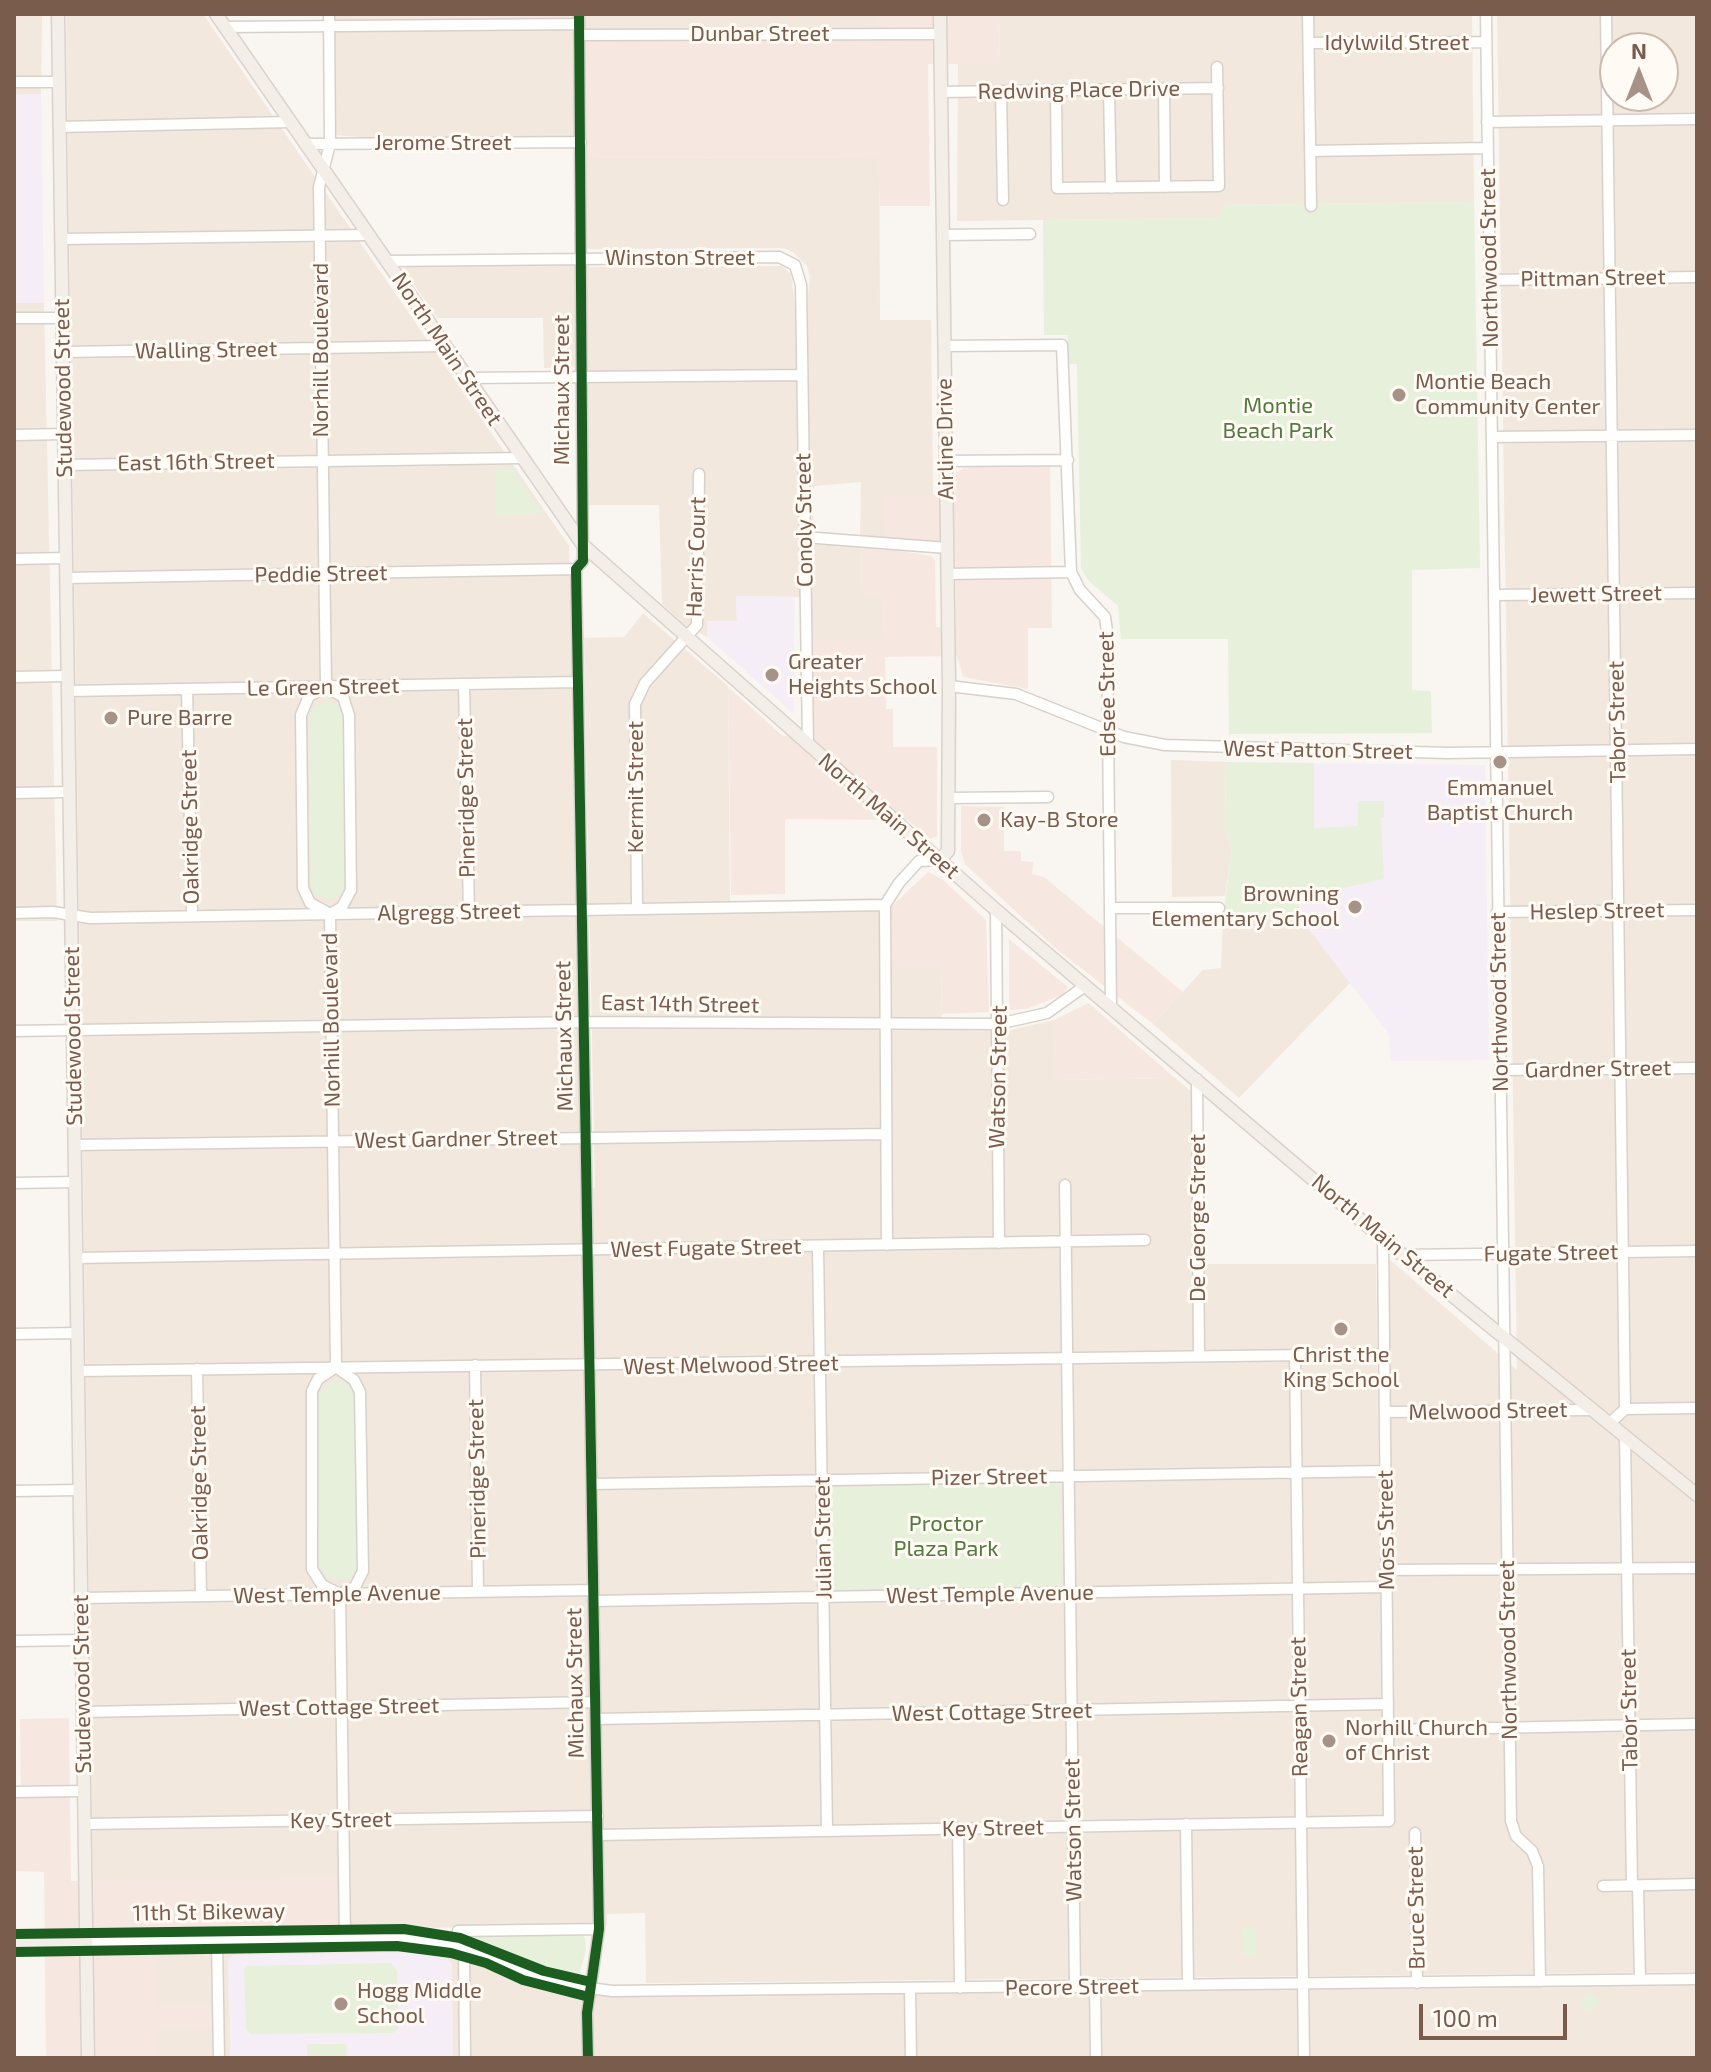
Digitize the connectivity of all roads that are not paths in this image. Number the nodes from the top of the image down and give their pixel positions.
1 (58, 14) edge
2 (216, 14) edge
3 (940, 14) edge
4 (1308, 14) edge
5 (1486, 14) edge
6 (1606, 14) edge
7 (329, 20) edge
8 (579, 24) edge
9 (226, 27) junction
10 (940, 34) junction
11 (1486, 42) junction
12 (1309, 43) junction
13 (1217, 67) dead end
14 (14, 82) edge
15 (59, 82) junction
16 (1218, 88) junction
17 (1164, 89) junction
18 (1056, 90) junction
19 (1109, 90) junction
20 (1001, 91) junction
21 (941, 92) junction
22 (1697, 119) edge
23 (1606, 121) junction
24 (291, 122) junction
25 (1487, 122) junction
26 (59, 127) junction
27 (581, 142) junction
28 (305, 144) junction
29 (330, 144) junction
30 (1487, 148) junction
31 (1310, 151) junction
32 (324, 170) junction
33 (1165, 187) junction
34 (1111, 188) junction
35 (1003, 200) dead end
36 (1311, 206) dead end
37 (1030, 234) dead end
38 (320, 235) junction
39 (369, 235) junction
40 (943, 235) junction
41 (61, 239) junction
42 (581, 259) junction
43 (387, 261) junction
44 (1697, 277) edge
45 (1609, 278) junction
46 (1490, 280) junction
47 (801, 295) joint
48 (14, 318) edge
49 (62, 318) junction
50 (445, 346) junction
51 (944, 346) junction
52 (322, 348) junction
53 (63, 352) junction
54 (802, 375) junction
55 (583, 376) junction
56 (466, 378) junction
57 (64, 434) junction
58 (14, 435) edge
59 (1697, 435) edge
60 (1610, 436) junction
61 (1492, 437) junction
62 (521, 458) junction
63 (322, 460) junction
64 (1068, 460) junction
65 (946, 461) junction
66 (64, 465) junction
67 (699, 474) dead end
68 (804, 537) junction
69 (583, 545) junction
70 (947, 548) junction
71 (66, 558) junction
72 (14, 559) edge
73 (576, 569) junction
74 (1071, 572) junction
75 (325, 574) junction
76 (947, 574) junction
77 (66, 578) junction
78 (1697, 593) edge
79 (1615, 594) junction
80 (1494, 595) junction
81 (685, 636) junction
82 (67, 676) junction
83 (14, 677) edge
84 (578, 682) junction
85 (464, 685) junction
86 (949, 686) junction
87 (326, 687) junction
88 (187, 689) junction
89 (68, 691) junction
90 (1107, 730) junction
91 (808, 745) junction
92 (1697, 749) edge
93 (1618, 751) junction
94 (1496, 752) junction
95 (69, 792) junction
96 (14, 793) edge
97 (1048, 797) dead end
98 (948, 798) junction
99 (940, 860) junction
100 (885, 905) junction
101 (637, 906) junction
102 (1111, 908) junction
103 (1219, 908) dead end
104 (581, 909) junction
105 (996, 910) junction
106 (1697, 910) edge
107 (1619, 911) junction
108 (469, 912) junction
109 (1497, 912) junction
110 (14, 913) edge
111 (330, 914) junction
112 (72, 915) junction
113 (192, 916) junction
114 (1085, 986) junction
115 (1111, 1007) junction
116 (583, 1022) junction
117 (998, 1024) junction
118 (330, 1025) junction
119 (885, 1025) junction
120 (73, 1030) junction
121 (14, 1031) edge
122 (1697, 1068) edge
123 (1620, 1069) junction
124 (1500, 1070) junction
125 (1197, 1079) junction
126 (886, 1134) junction
127 (587, 1137) junction
128 (333, 1141) junction
129 (74, 1145) junction
130 (75, 1182) junction
131 (14, 1183) edge
132 (1065, 1185) dead end
133 (1383, 1239) junction
134 (1145, 1240) dead end
135 (1066, 1242) junction
136 (999, 1243) junction
137 (887, 1245) junction
138 (818, 1247) junction
139 (588, 1250) junction
140 (1697, 1251) edge
141 (1622, 1252) junction
142 (336, 1254) junction
143 (1500, 1254) junction
144 (1405, 1255) junction
145 (76, 1258) junction
146 (77, 1333) junction
147 (14, 1334) edge
148 (1503, 1337) junction
149 (1384, 1354) junction
150 (1295, 1355) junction
151 (1199, 1356) junction
152 (1067, 1358) junction
153 (820, 1363) junction
154 (590, 1364) junction
155 (475, 1365) junction
156 (336, 1367) junction
157 (197, 1369) junction
158 (78, 1371) junction
159 (1697, 1408) edge
160 (1625, 1409) junction
161 (1591, 1410) junction
162 (1504, 1411) junction
163 (1385, 1412) junction
164 (1609, 1424) junction
165 (1625, 1437) junction
166 (1385, 1471) junction
167 (1296, 1472) junction
168 (1069, 1475) junction
169 (822, 1479) junction
170 (592, 1484) junction
171 (79, 1490) junction
172 (14, 1491) edge
173 (1697, 1495) edge
174 (1627, 1568) junction
175 (1697, 1568) edge
176 (1507, 1569) junction
177 (1386, 1570) junction
178 (1386, 1587) junction
179 (1297, 1588) junction
180 (478, 1592) junction
181 (1071, 1593) junction
182 (340, 1594) junction
183 (593, 1595) junction
184 (201, 1596) junction
185 (824, 1597) junction
186 (81, 1598) junction
187 (82, 1640) junction
188 (14, 1641) edge
189 (595, 1702) junction
190 (1388, 1704) junction
191 (1299, 1706) junction
192 (342, 1707) junction
193 (1072, 1711) junction
194 (83, 1712) junction
195 (825, 1715) junction
196 (596, 1719) junction
197 (1697, 1724) edge
198 (1630, 1725) junction
199 (1510, 1728) junction
200 (1388, 1730) junction
201 (84, 1791) junction
202 (14, 1792) edge
203 (598, 1816) junction
204 (343, 1820) junction
205 (1389, 1821) joint
206 (1301, 1822) junction
207 (85, 1824) junction
208 (1186, 1824) junction
209 (1073, 1826) junction
210 (958, 1828) junction
211 (827, 1830) junction
212 (1415, 1833) dead end
213 (598, 1835) junction
214 (1697, 1884) edge
215 (1632, 1885) junction
216 (1603, 1886) dead end
217 (599, 1929) junction
218 (345, 1938) junction
219 (217, 1940) junction
220 (86, 1942) junction
221 (14, 1943) edge
222 (459, 1947) junction
223 (1640, 1979) junction
224 (1697, 1979) edge
225 (1540, 1981) junction
226 (1417, 1983) junction
227 (1303, 1984) junction
228 (1188, 1985) junction
229 (1095, 1986) junction
230 (1075, 1987) junction
231 (960, 1988) junction
232 (910, 1989) junction
233 (590, 1990) junction
234 (88, 2058) edge
235 (219, 2058) edge
236 (465, 2058) edge
237 (588, 2058) edge
238 (911, 2058) edge
239 (1096, 2058) edge
240 (1304, 2058) edge

1 - 15 main road, Studewood Street
2 - 9 main road, North Main Street
3 - 10 main road, Airline Drive
4 - 12 street
5 - 11 street, Northwood Street
6 - 23 street, Tabor Street
7 - 8 street, Dunbar Street
7 - 9 street, Dunbar Street
7 - 29 street, Norhill Boulevard
8 - 10 street, Dunbar Street
8 - 27 street, Michaux Street
9 - 24 main road, North Main Street
10 - 21 main road, Airline Drive
11 - 12 street, Idylwild Street
11 - 25 street, Northwood Street
12 - 31 street
13 - 16 street
14 - 15 street
15 - 26 main road, Studewood Street
16 - 17 street, Redwing Place Drive
16 - 33 street
17 - 19 street, Redwing Place Drive
17 - 33 street
18 - 19 street, Redwing Place Drive
18 - 20 street, Redwing Place Drive
18 - 34 street
19 - 34 street
20 - 21 street, Redwing Place Drive
20 - 35 street
21 - 40 main road, Airline Drive
22 - 23 street
23 - 25 street
23 - 45 street, Tabor Street
24 - 26 street
24 - 28 main road, North Main Street
25 - 30 street, Northwood Street
26 - 41 main road, Studewood Street
27 - 29 street, Jerome Street
27 - 42 street, Michaux Street
28 - 29 street, Jerome Street
28 - 32 main road, North Main Street
29 - 32 street, Norhill Boulevard
30 - 31 street
30 - 46 street, Northwood Street
31 - 36 street
32 - 38 street, Norhill Boulevard
32 - 39 main road, North Main Street
33 - 34 street
37 - 40 street
38 - 39 street
38 - 41 street
38 - 52 street, Norhill Boulevard
39 - 43 main road, North Main Street
40 - 51 main road, Airline Drive
41 - 49 main road, Studewood Street
42 - 43 street, Winston Street
42 - 47 street, Winston Street
42 - 55 street, Michaux Street
43 - 50 main road, North Main Street
44 - 45 street, Pittman Street
45 - 46 street, Pittman Street
45 - 60 street, Tabor Street
46 - 61 street, Northwood Street
47 - 54 street, Conoly Street
48 - 49 street
49 - 53 main road, Studewood Street
50 - 52 street, Walling Street
50 - 56 main road, North Main Street
51 - 64 street
51 - 65 main road, Airline Drive
52 - 53 street, Walling Street
52 - 63 street, Norhill Boulevard
53 - 57 main road, Studewood Street
54 - 55 street
54 - 68 street, Conoly Street
55 - 56 street
55 - 69 street, Michaux Street
56 - 62 main road, North Main Street
57 - 58 street
57 - 66 main road, Studewood Street
59 - 60 street
60 - 61 street
60 - 79 street, Tabor Street
61 - 80 street, Northwood Street
62 - 63 street, East 16th Street
62 - 69 main road, North Main Street
63 - 66 street, East 16th Street
63 - 75 street, Norhill Boulevard
64 - 65 street
64 - 74 street
65 - 70 main road, Airline Drive
66 - 71 main road, Studewood Street
67 - 81 street, Harris Court
68 - 70 street
68 - 91 street, Conoly Street
69 - 73 street, Michaux Street
69 - 81 main road, North Main Street
70 - 76 main road, Airline Drive
71 - 72 street
71 - 77 main road, Studewood Street
73 - 75 street, Peddie Street
73 - 84 street, Michaux Street
74 - 76 street
74 - 90 street, Edsee Street
75 - 77 street, Peddie Street
75 - 87 street, Norhill Boulevard
76 - 86 main road, Airline Drive
77 - 82 main road, Studewood Street
78 - 79 street, Jewett Street
79 - 80 street, Jewett Street
79 - 93 street, Tabor Street
80 - 94 street, Northwood Street
81 - 91 main road, North Main Street
81 - 101 street, Kermit Street
82 - 83 street
82 - 89 main road, Studewood Street
84 - 85 street, Le Green Street
84 - 104 street, Michaux Street
85 - 87 street, Le Green Street
85 - 108 street, Pineridge Street
86 - 90 street, West Patton Street
86 - 98 main road, Airline Drive
87 - 88 street, Le Green Street
87 - 111 street, Norhill Boulevard
87 - 111 street, Norhill Boulevard
88 - 89 street, Le Green Street
88 - 113 street, Oakridge Street
89 - 95 main road, Studewood Street
90 - 94 street, West Patton Street
90 - 102 street, Edsee Street
91 - 99 main road, North Main Street
92 - 93 street, West Patton Street
93 - 94 street, West Patton Street
93 - 107 street, Tabor Street
94 - 109 street, Northwood Street
95 - 96 street
95 - 112 main road, Studewood Street
97 - 98 street
98 - 99 main road, Airline Drive
99 - 100 street
99 - 105 main road, North Main Street
100 - 101 street, Algregg Street
100 - 119 street
101 - 104 street, Algregg Street
102 - 103 street
102 - 115 street, Edsee Street
104 - 108 street, Algregg Street
104 - 116 street, Michaux Street
105 - 114 main road, North Main Street
105 - 117 street, Watson Street
106 - 107 street, Heslep Street
107 - 109 street, Heslep Street
107 - 123 street, Tabor Street
108 - 111 street, Algregg Street
109 - 124 street, Northwood Street
110 - 112 street, Algregg Street
111 - 113 street, Algregg Street
111 - 118 street, Norhill Boulevard
112 - 113 street, Algregg Street
112 - 120 main road, Studewood Street
114 - 115 main road, North Main Street
114 - 117 street, East 14th Street
115 - 125 main road, North Main Street
116 - 118 street, East 14th Street
116 - 119 street, East 14th Street
116 - 127 street, Michaux Street
117 - 119 street, East 14th Street
117 - 136 street, Watson Street
118 - 120 street, East 14th Street
118 - 128 street, Norhill Boulevard
119 - 126 street
120 - 121 street, East 14th Street
120 - 129 main road, Studewood Street
122 - 123 street, Gardner Street
123 - 124 street, Gardner Street
123 - 141 street, Tabor Street
124 - 143 street, Northwood Street
125 - 133 main road, North Main Street
125 - 151 street, De George Street
126 - 127 street, West Gardner Street
126 - 137 street
127 - 128 street, West Gardner Street
127 - 139 street, Michaux Street
128 - 129 street, West Gardner Street
128 - 142 street, Norhill Boulevard
129 - 130 main road, Studewood Street
130 - 131 street
130 - 145 main road, Studewood Street
132 - 135 street, Watson Street
133 - 144 main road, North Main Street
133 - 149 street, Moss Street
134 - 135 street, West Fugate Street
135 - 136 street, West Fugate Street
135 - 152 street, Watson Street
136 - 137 street, West Fugate Street
137 - 138 street, West Fugate Street
138 - 139 street, West Fugate Street
138 - 153 street, Julian Street
139 - 142 street, West Fugate Street
139 - 154 street, Michaux Street
140 - 141 street, Fugate Street
141 - 143 street, Fugate Street
141 - 160 street, Tabor Street
142 - 145 street, West Fugate Street
142 - 156 street, Norhill Boulevard
143 - 144 street, Fugate Street
143 - 148 street, Northwood Street
144 - 148 main road, North Main Street
145 - 146 main road, Studewood Street
146 - 147 street
146 - 158 main road, Studewood Street
148 - 161 main road, North Main Street
148 - 162 street, Northwood Street
149 - 150 street, West Melwood Street
149 - 163 street, Moss Street
150 - 151 street, West Melwood Street
150 - 167 street, Reagan Street
151 - 152 street, West Melwood Street
152 - 153 street, West Melwood Street
152 - 168 street, Watson Street
153 - 154 street, West Melwood Street
153 - 169 street, Julian Street
154 - 155 street, West Melwood Street
154 - 170 street, Michaux Street
155 - 156 street, West Melwood Street
155 - 180 street, Pineridge Street
156 - 157 street, West Melwood Street
156 - 182 street
156 - 182 street
157 - 158 street, West Melwood Street
157 - 184 street, Oakridge Street
158 - 171 main road, Studewood Street
159 - 160 street
160 - 164 street
161 - 162 street, Melwood Street
161 - 164 main road, North Main Street
162 - 163 street, Melwood Street
162 - 176 street, Northwood Street
163 - 166 street, Moss Street
164 - 165 main road, North Main Street
165 - 173 main road, North Main Street
165 - 174 street, Tabor Street
166 - 167 street, Pizer Street
166 - 177 street, Moss Street
167 - 168 street, Pizer Street
167 - 179 street, Reagan Street
168 - 169 street, Pizer Street
168 - 181 street, Watson Street
169 - 170 street, Pizer Street
169 - 185 street, Julian Street
170 - 183 street, Michaux Street
171 - 172 street
171 - 186 main road, Studewood Street
174 - 175 street
174 - 176 street
174 - 198 street, Tabor Street
176 - 177 street
176 - 199 street, Northwood Street
177 - 178 street, Moss Street
178 - 179 street, West Temple Avenue
178 - 190 street, Moss Street
179 - 181 street, West Temple Avenue
179 - 191 street, Reagan Street
180 - 182 street, West Temple Avenue
180 - 183 street, West Temple Avenue
181 - 185 street, West Temple Avenue
181 - 193 street, Watson Street
182 - 184 street, West Temple Avenue
182 - 192 street
183 - 185 street, West Temple Avenue
183 - 189 street, Michaux Street
184 - 186 street, West Temple Avenue
185 - 195 street, Julian Street
186 - 187 main road, Studewood Street
187 - 188 street
187 - 194 main road, Studewood Street
189 - 192 street, West Cottage Street
189 - 196 street, Michaux Street
190 - 191 street, West Cottage Street
190 - 200 street, Moss Street
191 - 193 street, West Cottage Street
191 - 206 street, Reagan Street
192 - 194 street, West Cottage Street
192 - 204 street
193 - 195 street, West Cottage Street
193 - 209 street, Watson Street
194 - 201 main road, Studewood Street
195 - 196 street, West Cottage Street
195 - 211 street, Julian Street
196 - 203 street, Michaux Street
197 - 198 street
198 - 199 street
198 - 215 street, Tabor Street
199 - 200 street
199 - 225 street, Northwood Street
200 - 205 street, Moss Street
201 - 202 street
201 - 207 main road, Studewood Street
203 - 204 street, Key Street
203 - 213 street, Michaux Street
204 - 207 street, Key Street
204 - 218 street
205 - 206 street, Key Street
206 - 208 street, Key Street
206 - 227 street, Reagan Street
207 - 220 main road, Studewood Street
208 - 209 street, Key Street
208 - 228 street
209 - 210 street, Key Street
209 - 230 street, Watson Street
210 - 211 street, Key Street
210 - 231 street
211 - 213 street, Key Street
212 - 226 street, Bruce Street
213 - 217 street, Michaux Street
214 - 215 street
215 - 216 street
215 - 223 street, Tabor Street
217 - 222 street
217 - 233 street, Michaux Street
218 - 219 street, Pecore Street
218 - 222 street, Pecore Street
219 - 220 street, Pecore Street
219 - 235 street
220 - 221 main road
220 - 234 main road, Studewood Street
222 - 233 street, Pecore Street
222 - 236 street
223 - 224 street, Pecore Street
223 - 225 street, Pecore Street
225 - 226 street, Pecore Street
226 - 227 street, Pecore Street
227 - 228 street, Pecore Street
227 - 240 street, Reagan Street
228 - 229 street, Pecore Street
229 - 230 street, Pecore Street
229 - 239 street
230 - 231 street, Pecore Street
231 - 232 street, Pecore Street
232 - 233 street, Pecore Street
232 - 238 street
233 - 237 street, Michaux Street

